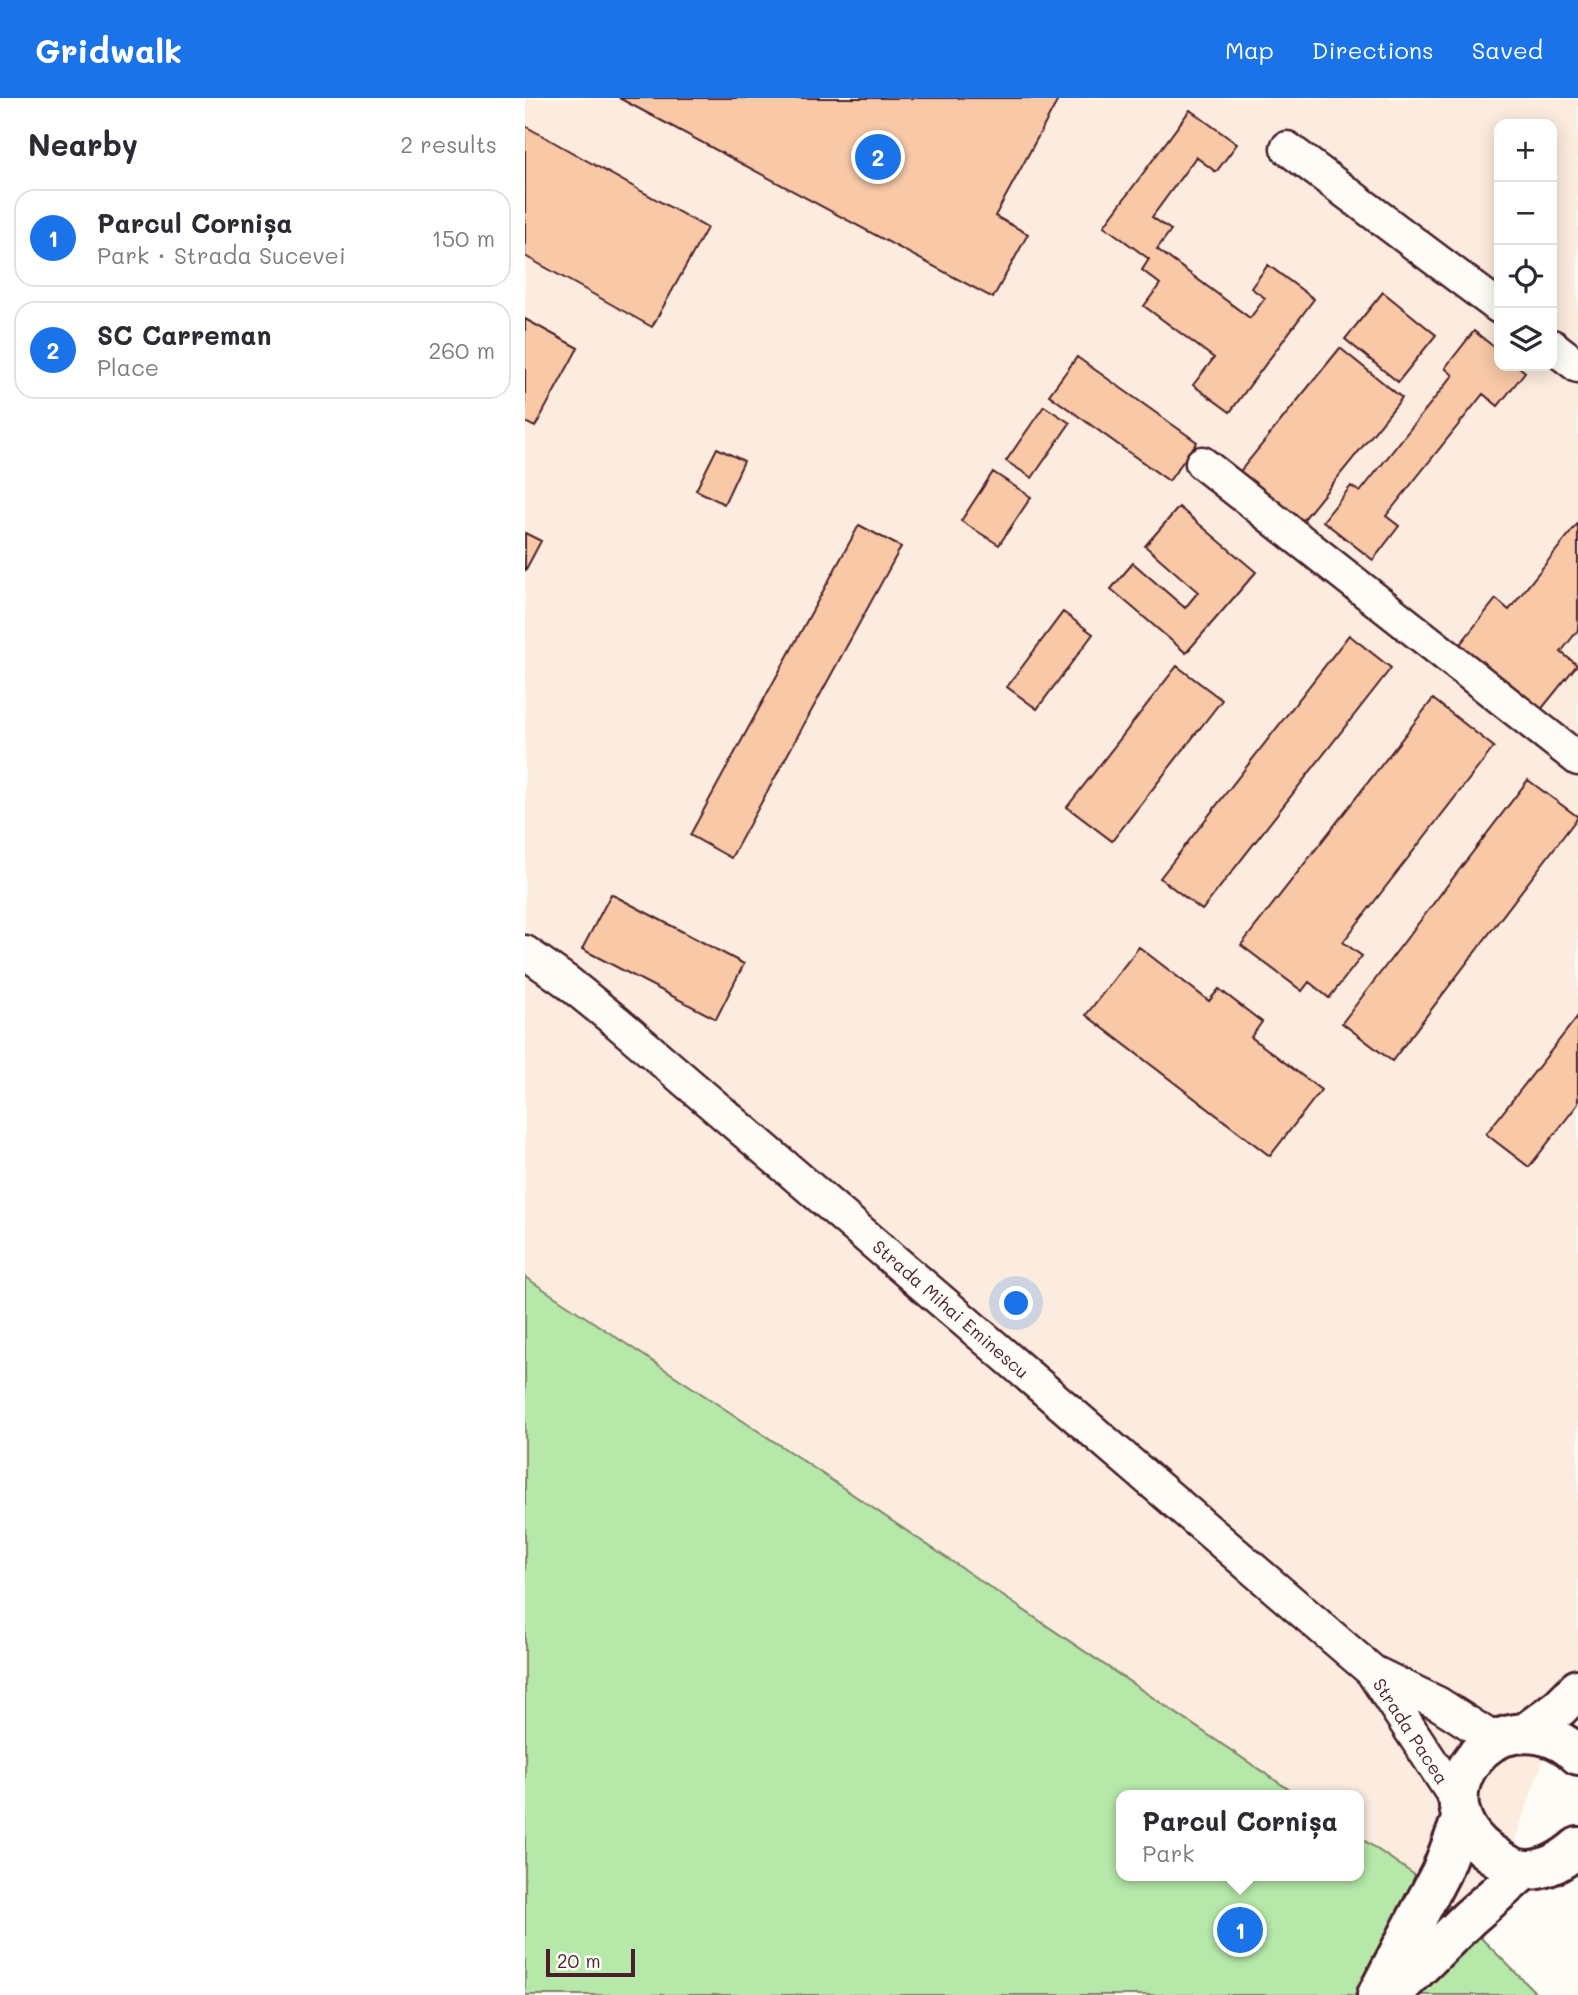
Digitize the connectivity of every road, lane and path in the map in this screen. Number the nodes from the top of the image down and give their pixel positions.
1 (1287, 148) dead end
2 (1494, 303) edge
3 (1557, 350) edge
4 (1578, 366) edge
5 (1202, 463) dead end
6 (1578, 759) edge
7 (525, 951) edge
8 (1373, 1672) junction
9 (1578, 1689) edge
10 (1511, 1736) junction
11 (1578, 1755) edge
12 (1460, 1811) junction
13 (1574, 1856) edge
14 (1524, 1870) junction
15 (1377, 1995) edge
16 (1391, 1995) edge

1 - 2 street
3 - 4 street
5 - 6 street
7 - 8 street, Strada Mihai Eminescu
8 - 10 street, Strada Pacea
8 - 12 street, Strada Pacea
9 - 10 main road
10 - 11 main road
10 - 12 main road
12 - 14 main road
12 - 15 main road
13 - 14 main road
14 - 16 main road

